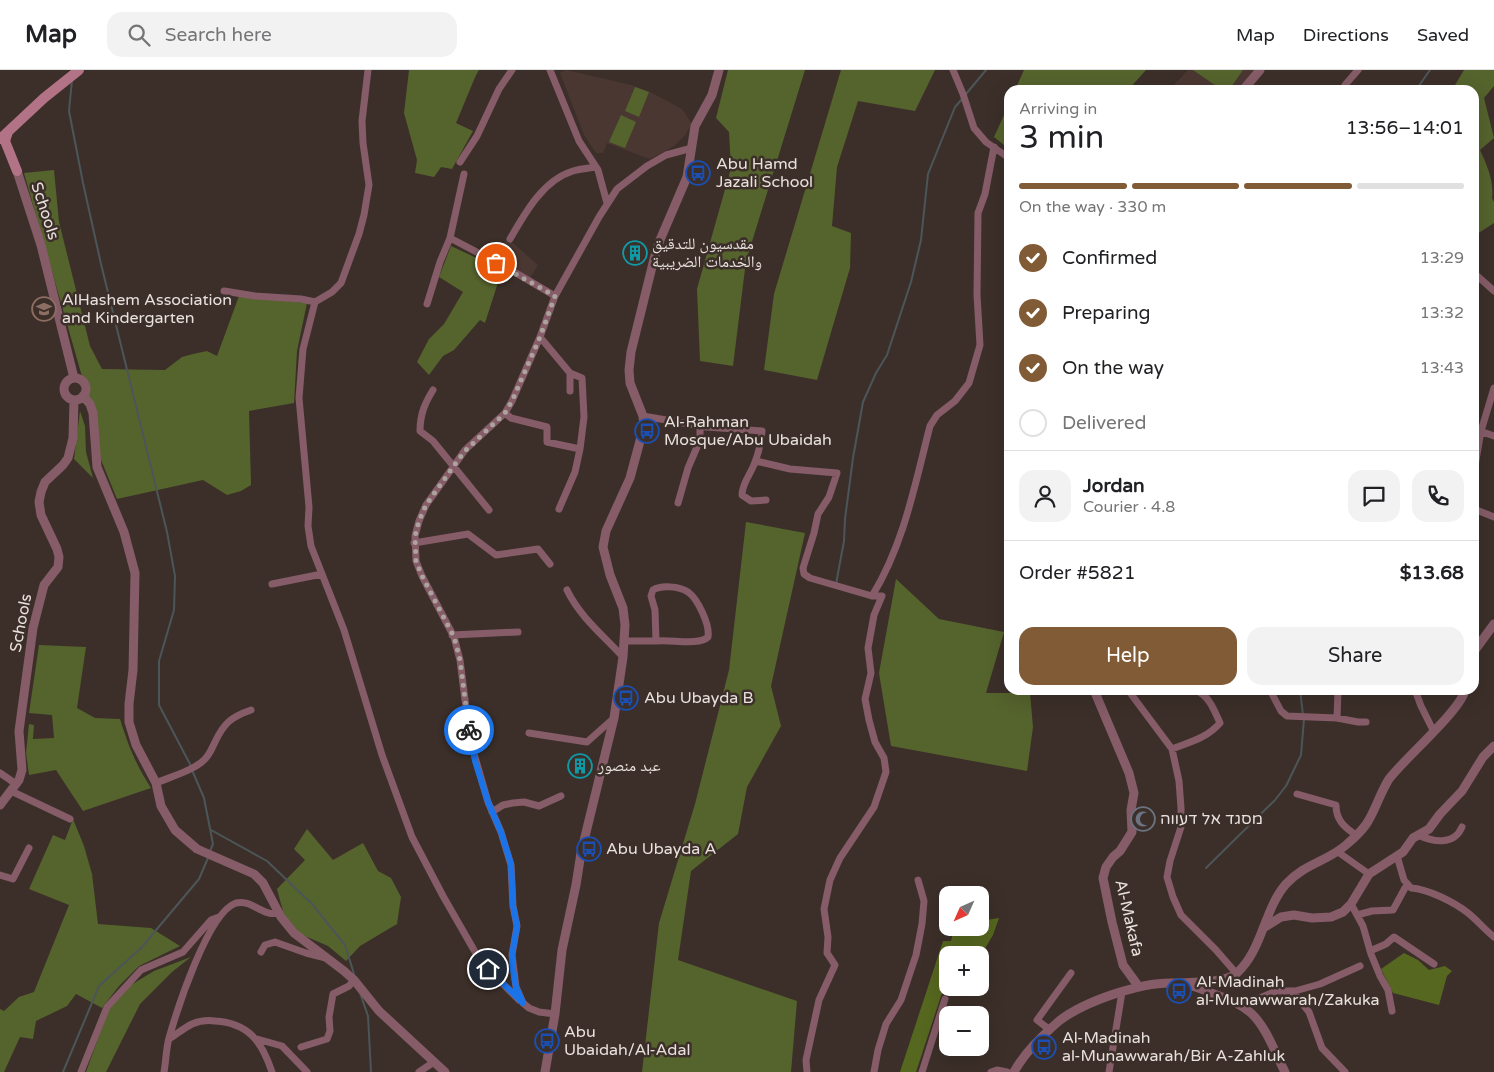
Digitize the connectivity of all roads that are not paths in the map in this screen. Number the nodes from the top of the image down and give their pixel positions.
1 (79, 70) edge
2 (368, 70) edge
3 (512, 70) edge
4 (550, 70) edge
5 (718, 70) edge
6 (953, 70) edge
7 (1260, 70) edge
8 (1358, 70) edge
9 (1247, 85) edge
10 (1345, 85) dead end
11 (3, 143) edge
12 (994, 147) junction
13 (692, 148) junction
14 (1004, 154) edge
15 (460, 162) dead end
16 (596, 167) junction
17 (16, 171) joint
18 (464, 174) dead end
19 (607, 204) junction
20 (450, 238) junction
21 (510, 239) dead end
22 (1479, 278) edge
23 (224, 291) dead end
24 (1494, 291) edge
25 (555, 296) junction
26 (316, 302) junction
27 (428, 304) dead end
28 (540, 337) junction
29 (570, 373) junction
30 (74, 378) junction
31 (1494, 388) edge
32 (433, 390) dead end
33 (570, 391) dead end
34 (83, 396) junction
35 (74, 400) junction
36 (505, 413) junction
37 (643, 416) junction
38 (1479, 425) edge
39 (700, 426) junction
40 (1479, 431) edge
41 (1494, 436) edge
42 (580, 449) junction
43 (756, 461) junction
44 (453, 467) junction
45 (766, 500) dead end
46 (678, 503) dead end
47 (559, 509) dead end
48 (489, 510) dead end
49 (1479, 512) edge
50 (1494, 517) edge
51 (414, 542) junction
52 (550, 564) dead end
53 (322, 574) junction
54 (272, 584) dead end
55 (566, 590) dead end
56 (872, 596) junction
57 (1494, 624) edge
58 (518, 632) dead end
59 (452, 635) junction
60 (656, 641) junction
61 (625, 642) junction
62 (1479, 645) edge
63 (623, 657) junction
64 (1096, 695) edge
65 (1132, 695) edge
66 (1203, 695) edge
67 (1272, 695) edge
68 (1338, 695) edge
69 (1417, 695) edge
70 (1463, 695) edge
71 (251, 710) dead end
72 (614, 718) junction
73 (1338, 718) junction
74 (1366, 722) dead end
75 (529, 732) dead end
76 (1434, 732) junction
77 (1494, 746) edge
78 (1172, 749) junction
79 (0, 773) edge
80 (156, 783) junction
81 (14, 788) junction
82 (1297, 794) dead end
83 (561, 796) dead end
84 (0, 805) edge
85 (492, 812) junction
86 (70, 819) dead end
87 (1462, 827) dead end
88 (1356, 835) junction
89 (1418, 835) junction
90 (29, 848) dead end
91 (1338, 852) junction
92 (1397, 856) junction
93 (1369, 874) junction
94 (0, 875) edge
95 (918, 880) dead end
96 (1405, 888) dead end
97 (1351, 904) junction
98 (279, 913) junction
99 (1357, 915) junction
100 (219, 917) junction
101 (1265, 927) junction
102 (1494, 937) edge
103 (1370, 951) junction
104 (261, 952) dead end
105 (329, 959) junction
106 (1434, 964) dead end
107 (1360, 966) dead end
108 (1071, 973) dead end
109 (1236, 973) junction
110 (354, 980) junction
111 (1174, 983) junction
112 (1139, 987) junction
113 (1292, 991) junction
114 (1122, 992) junction
115 (945, 1000) dead end
116 (523, 1003) junction
117 (1241, 1006) junction
118 (1392, 1010) dead end
119 (555, 1014) junction
120 (1050, 1030) junction
121 (256, 1039) junction
122 (169, 1040) junction
123 (301, 1047) dead end
124 (434, 1062) junction
125 (81, 1072) edge
126 (164, 1072) edge
127 (272, 1072) edge
128 (307, 1072) edge
129 (418, 1072) edge
130 (445, 1072) edge
131 (545, 1072) edge
132 (808, 1072) edge
133 (874, 1072) edge
134 (922, 1072) edge
135 (991, 1072) edge
136 (1007, 1072) edge
137 (1014, 1072) edge
138 (1109, 1072) edge
139 (1285, 1072) edge
140 (1345, 1072) edge

1 - 11 main road
2 - 26 street
3 - 15 street
4 - 16 street
5 - 13 street
6 - 12 street
7 - 9 street
8 - 10 street
11 - 17 main road
12 - 14 street
12 - 56 street
13 - 19 street
13 - 37 street
16 - 19 street
16 - 21 street
17 - 30 street, Schools
18 - 20 street
19 - 25 street
20 - 25 street
20 - 27 street
22 - 24 street
23 - 26 street
25 - 28 street
26 - 53 street
28 - 29 street
28 - 36 street
29 - 33 street
29 - 42 street
30 - 34 street
30 - 35 street
31 - 38 street
32 - 44 street
34 - 35 street
34 - 80 street
35 - 81 street, Schools
36 - 42 street
36 - 44 street
37 - 39 street
37 - 61 street
39 - 43 street
39 - 46 street
40 - 41 street
42 - 47 street
43 - 45 street
43 - 56 street
44 - 48 street
44 - 51 street
49 - 50 street
51 - 52 street
51 - 59 street
53 - 54 street
53 - 116 street
55 - 63 street
56 - 132 street
57 - 62 street
58 - 59 street
59 - 85 street
60 - 60 street
60 - 61 street
61 - 63 street
63 - 72 street
64 - 112 street, Al-Makafa
65 - 78 street
66 - 78 street
67 - 73 street
68 - 73 street
69 - 76 street
70 - 76 street
71 - 80 street
72 - 75 street
72 - 119 street
73 - 74 street
76 - 88 street
77 - 89 street
78 - 109 street
79 - 81 street
80 - 98 street
81 - 84 street, Schools
81 - 86 street
82 - 88 street
83 - 85 street
85 - 116 street
87 - 89 street
88 - 91 street
89 - 92 street
90 - 94 street
91 - 93 street
91 - 101 street
92 - 93 street
92 - 102 street
93 - 97 street
95 - 133 street
96 - 99 street
97 - 99 street
97 - 101 street
98 - 100 street
98 - 105 street
99 - 103 street
100 - 122 street
100 - 125 street
101 - 109 street
103 - 106 street
103 - 118 street
104 - 105 street
105 - 110 street
107 - 113 street
108 - 120 street
109 - 111 street
110 - 123 street
110 - 124 street
111 - 112 street
111 - 117 street
112 - 114 street
113 - 117 street
113 - 140 street
114 - 120 street
114 - 138 street
115 - 134 street
116 - 119 street
117 - 139 street
119 - 131 street
120 - 137 street
121 - 122 street
121 - 127 street
121 - 128 street
122 - 126 street
124 - 129 street
124 - 130 street
135 - 136 street

